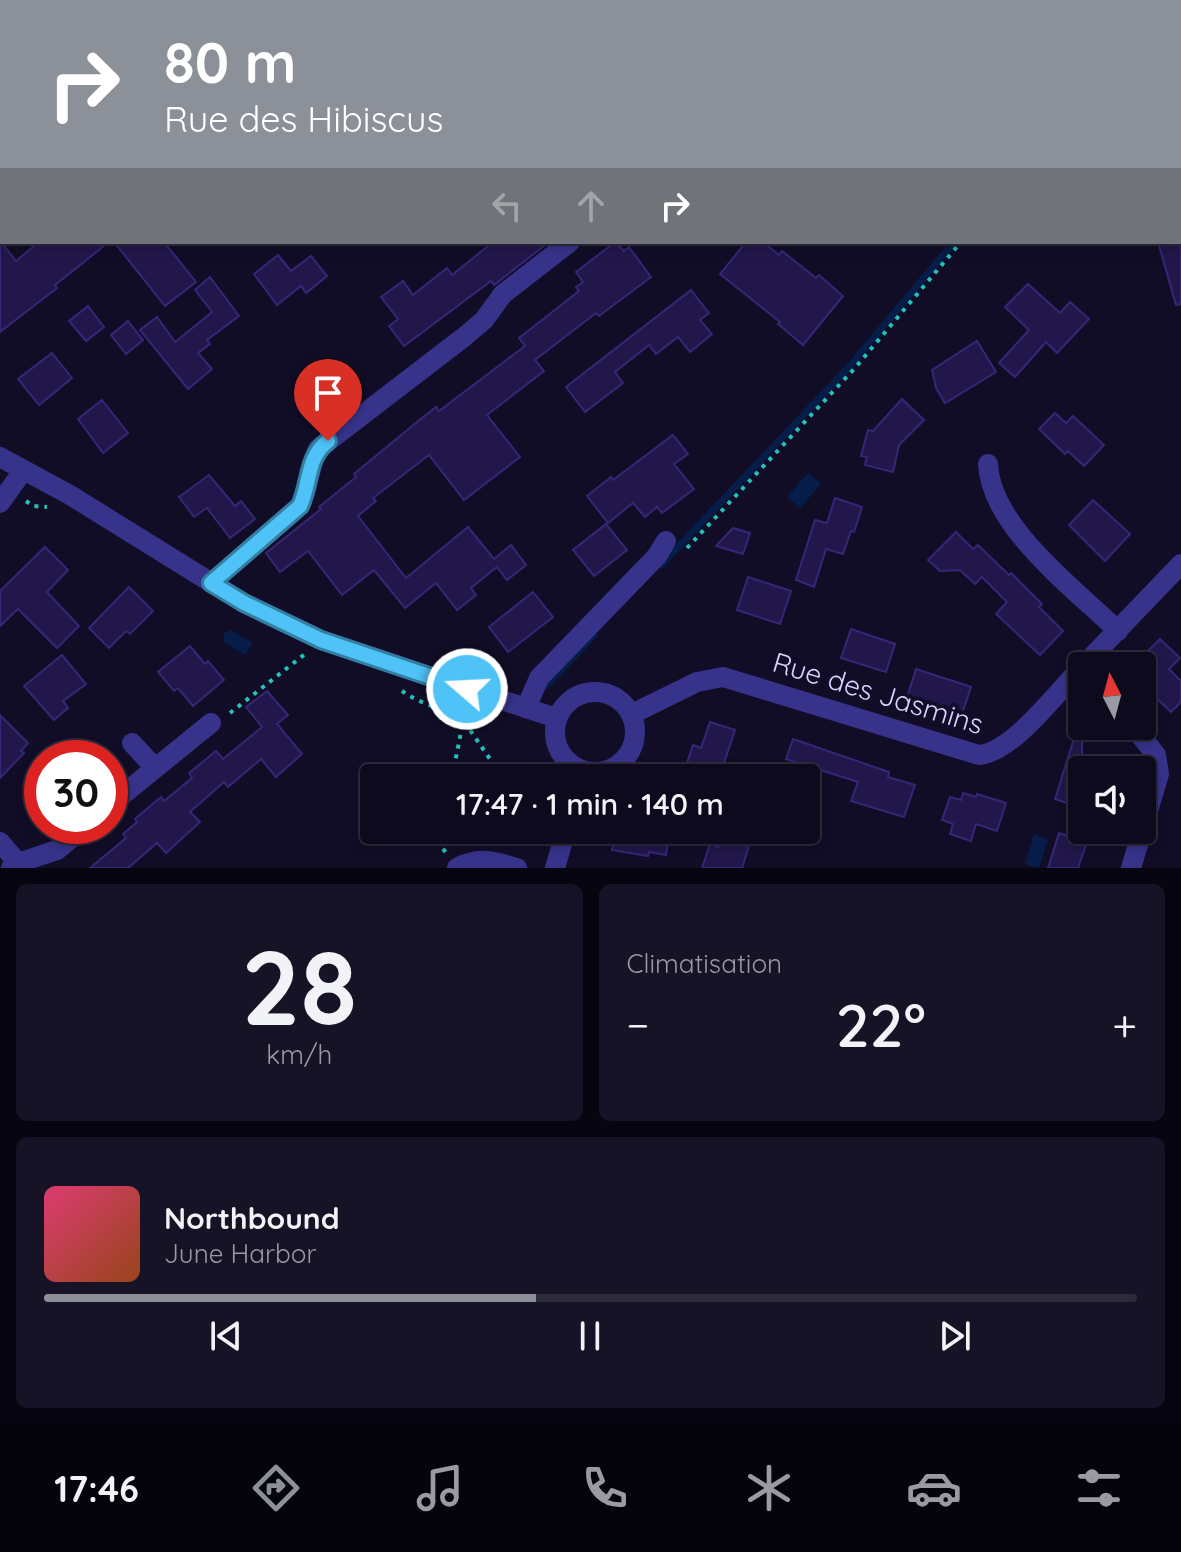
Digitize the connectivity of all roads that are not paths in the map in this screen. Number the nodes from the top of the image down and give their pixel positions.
1 (567, 244) edge
2 (0, 457) edge
3 (988, 464) dead end
4 (23, 471) junction
5 (0, 503) edge
6 (675, 546) road end
7 (1181, 564) edge
8 (211, 583) junction
9 (1118, 631) junction
10 (1098, 652) edge
11 (1068, 683) edge
12 (526, 708) junction
13 (632, 714) junction
14 (556, 718) junction
15 (211, 723) road end
16 (1144, 740) edge
17 (132, 743) dead end
18 (570, 764) edge
19 (620, 764) edge
20 (155, 768) junction
21 (128, 790) edge
22 (0, 842) edge
23 (64, 844) edge
24 (562, 844) edge
25 (14, 865) edge
26 (457, 868) edge
27 (517, 868) edge
28 (555, 868) edge
29 (1131, 868) edge

1 - 8 street
2 - 4 street
3 - 9 street
4 - 5 street
4 - 8 street
6 - 12 street
7 - 9 street, Rue des Jasmins
8 - 12 street
9 - 10 street, Rue des Jasmins
11 - 13 street, Rue des Jasmins
12 - 14 street
13 - 14 street
13 - 19 street
14 - 18 street
15 - 20 street
16 - 29 street
17 - 20 street
20 - 21 street
22 - 25 street
23 - 25 street
24 - 28 street
26 - 27 street

